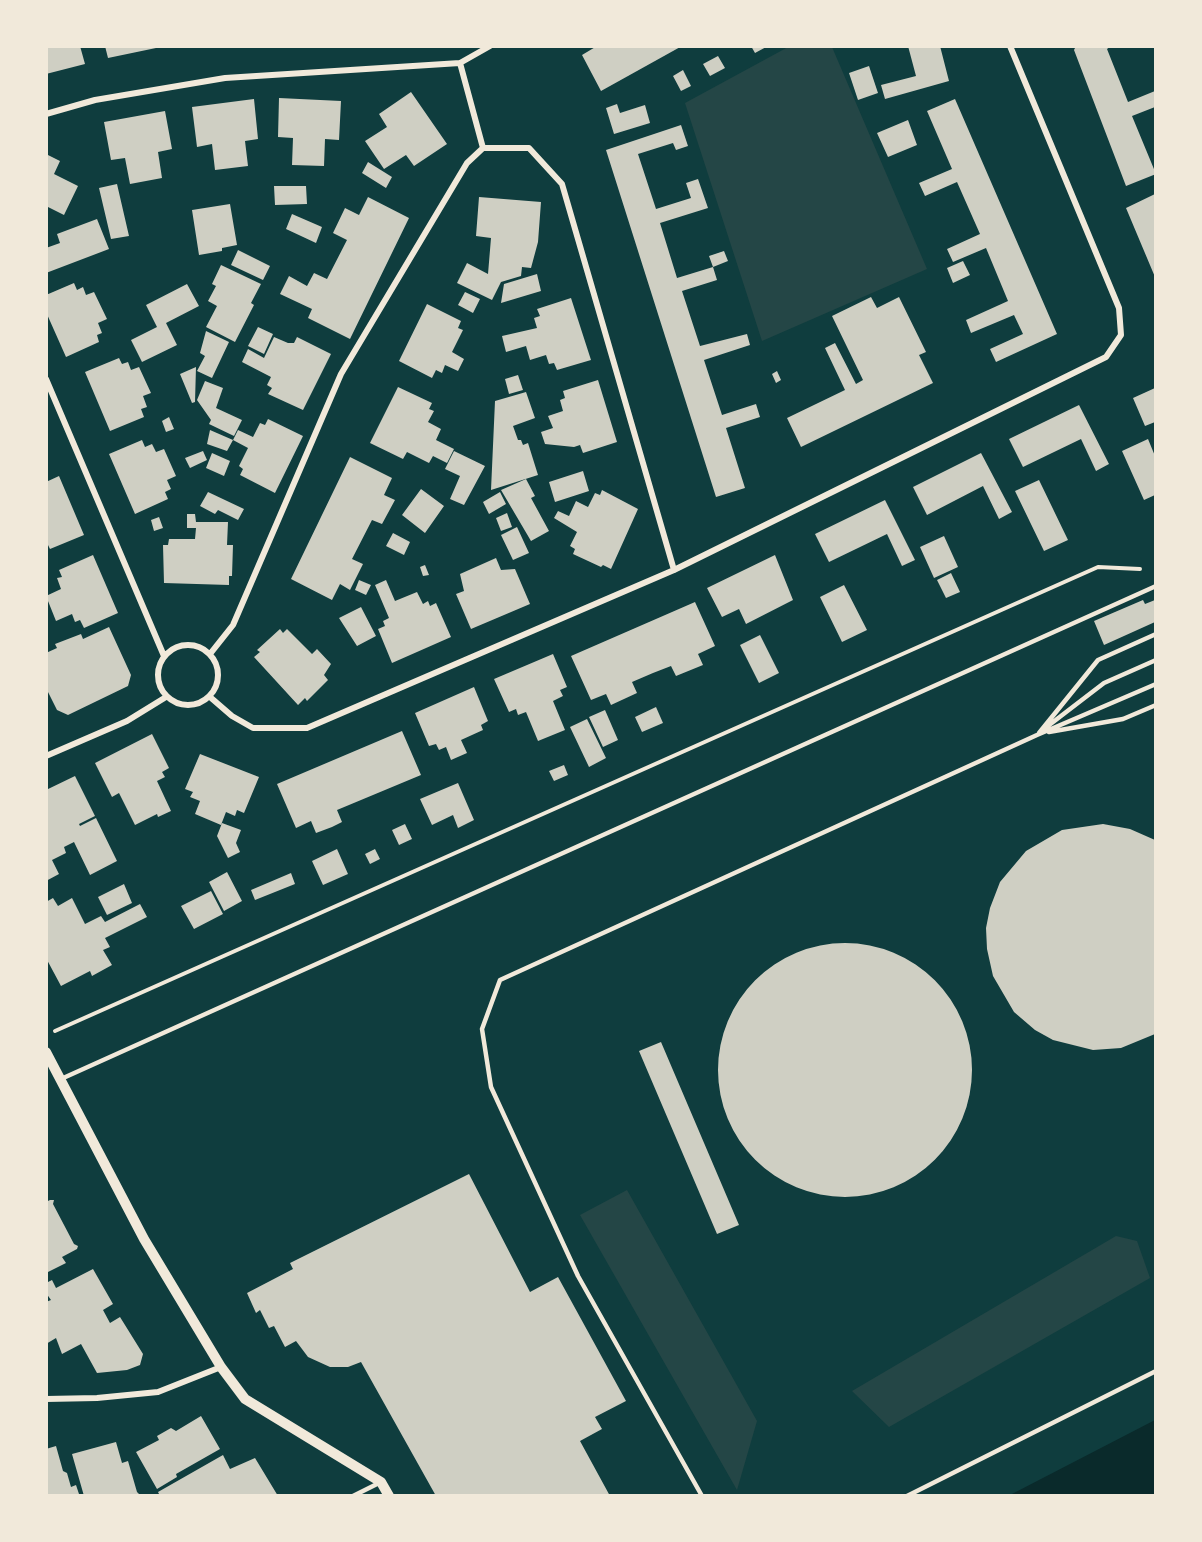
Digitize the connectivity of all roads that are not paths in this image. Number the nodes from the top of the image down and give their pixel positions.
1 (490, 46) edge
2 (1010, 46) edge
3 (460, 63) junction
4 (46, 114) edge
5 (483, 148) junction
6 (46, 379) edge
7 (674, 570) junction
8 (1155, 586) edge
9 (1155, 634) edge
10 (210, 654) junction
11 (164, 656) junction
12 (1155, 660) edge
13 (1155, 684) edge
14 (166, 697) junction
15 (210, 697) junction
16 (1155, 705) edge
17 (1037, 735) junction
18 (46, 756) edge
19 (46, 1052) edge
20 (61, 1080) junction
21 (221, 1367) junction
22 (1155, 1371) edge
23 (46, 1400) edge
24 (381, 1482) junction
25 (353, 1496) edge
26 (389, 1496) edge
27 (702, 1496) edge
28 (907, 1496) edge

1 - 3 street
2 - 7 street
3 - 4 street
3 - 5 street
5 - 7 street
5 - 10 street
6 - 11 street
7 - 15 street
8 - 20 lane
9 - 17 lane
10 - 11 street
10 - 15 street
11 - 14 street
12 - 17 lane
13 - 17 lane
14 - 15 street
14 - 18 street
16 - 17 lane
17 - 27 lane
19 - 20 street
20 - 21 street
21 - 23 street
21 - 24 street
22 - 28 lane
24 - 25 lane
24 - 26 street

